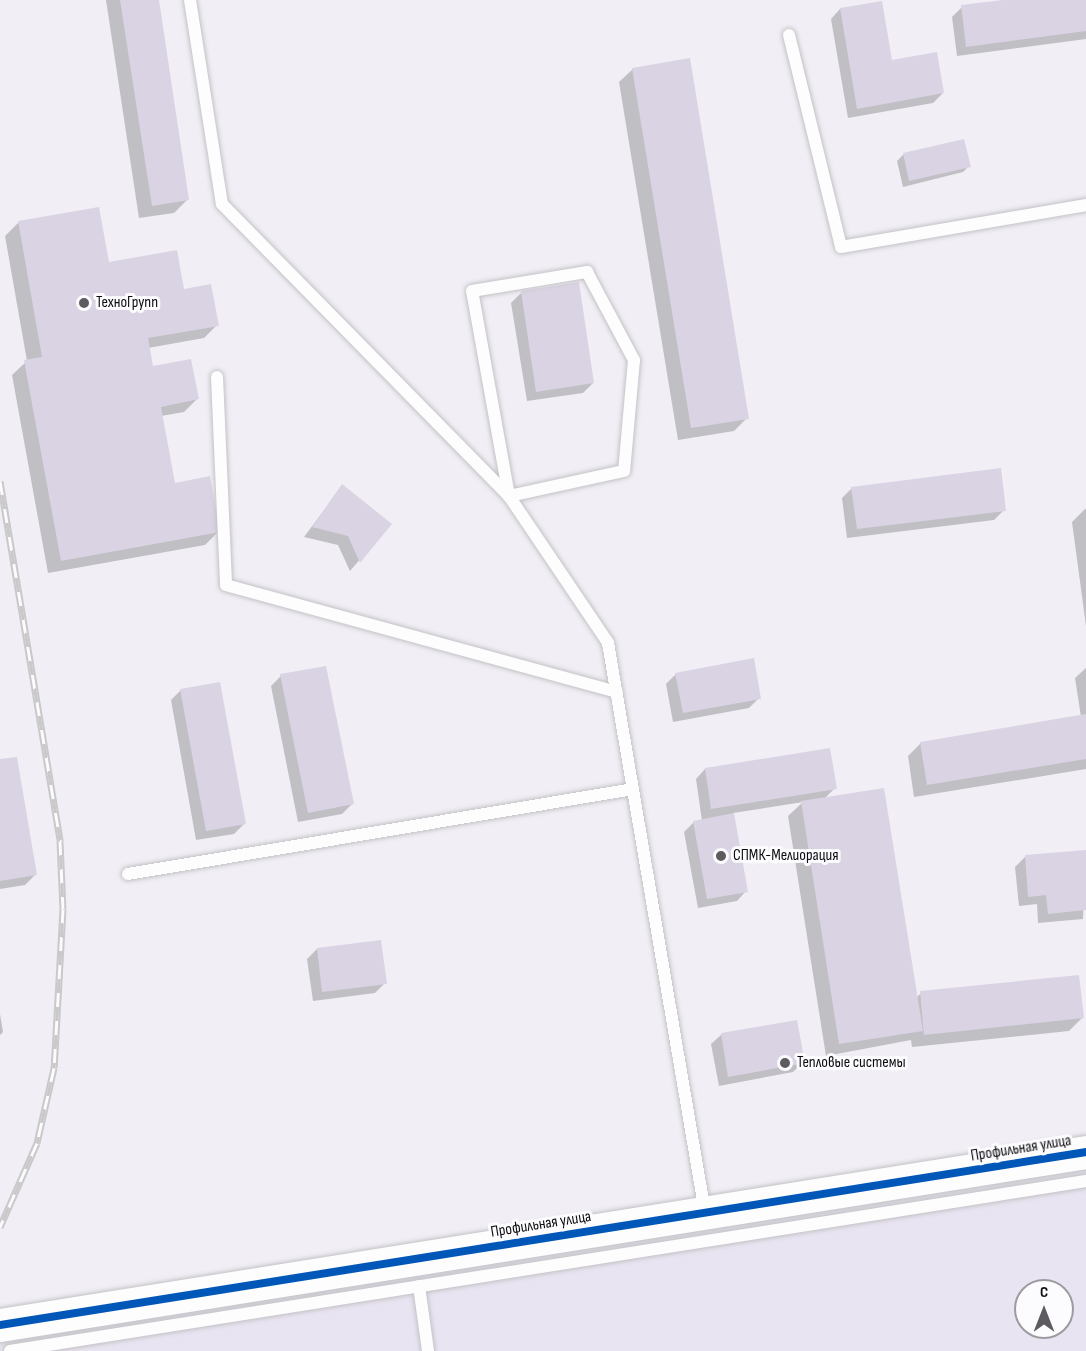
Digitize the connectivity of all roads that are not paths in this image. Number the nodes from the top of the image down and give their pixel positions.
1 (190, 0) edge
2 (789, 35) dead end
3 (1086, 205) edge
4 (217, 376) dead end
5 (509, 496) junction
6 (616, 692) junction
7 (633, 789) junction
8 (128, 874) dead end
9 (1086, 1152) edge
10 (1086, 1181) edge
11 (705, 1213) junction
12 (419, 1286) junction
13 (0, 1325) edge
14 (10, 1351) edge
15 (428, 1351) edge

1 - 5 lane
2 - 3 lane
4 - 6 lane
5 - 5 lane
5 - 6 lane
6 - 7 lane
7 - 8 lane
7 - 11 lane
9 - 11 street, Профильная улица
10 - 12 lane
11 - 13 street, Профильная улица
12 - 14 lane
12 - 15 lane

